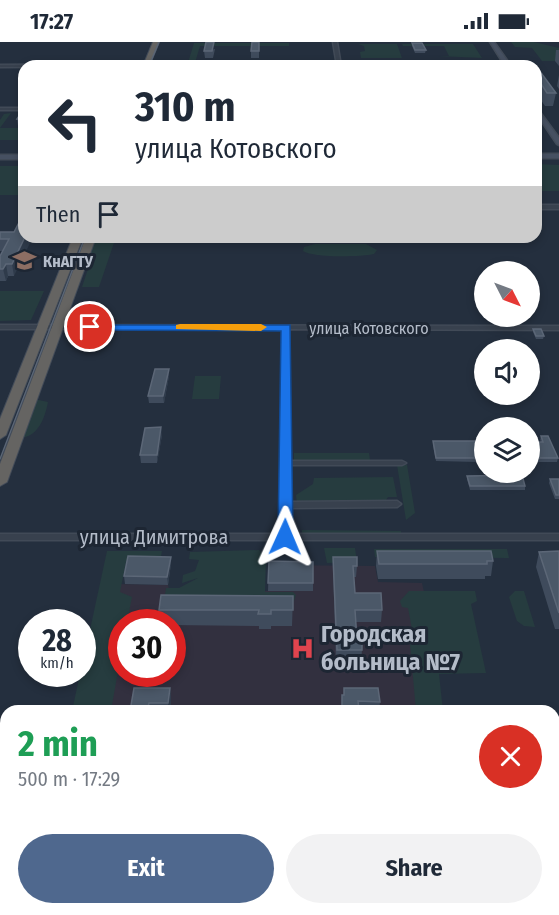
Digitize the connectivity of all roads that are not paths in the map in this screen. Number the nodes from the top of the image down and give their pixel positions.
1 (156, 42) edge
2 (164, 42) edge
3 (335, 42) edge
4 (492, 42) edge
5 (149, 60) edge
6 (157, 60) edge
7 (338, 60) edge
8 (504, 60) edge
9 (0, 66) edge
10 (18, 66) edge
11 (0, 109) edge
12 (18, 109) edge
13 (542, 118) edge
14 (559, 144) edge
15 (542, 158) edge
16 (559, 158) edge
17 (542, 207) edge
18 (559, 207) edge
19 (76, 243) edge
20 (89, 243) edge
21 (0, 327) edge
22 (43, 327) junction
23 (58, 327) junction
24 (286, 327) junction
25 (559, 328) edge
26 (0, 435) edge
27 (286, 463) junction
28 (402, 463) dead end
29 (0, 482) edge
30 (397, 504) dead end
31 (286, 505) junction
32 (0, 537) edge
33 (285, 537) junction
34 (559, 537) edge

1 - 5 highway
2 - 6 highway
3 - 7 street
4 - 8 main road
9 - 10 street
11 - 12 street
13 - 14 main road
15 - 16 main road
17 - 18 street
19 - 22 highway
20 - 23 highway
21 - 22 street, улица Котовского
22 - 23 street, улица Котовского
22 - 26 highway
23 - 24 street, улица Котовского
23 - 29 highway
24 - 25 street, улица Котовского
24 - 27 street
27 - 28 street
27 - 31 street
30 - 31 street
31 - 33 street
32 - 33 street, улица Димитрова
33 - 34 street, улица Димитрова

